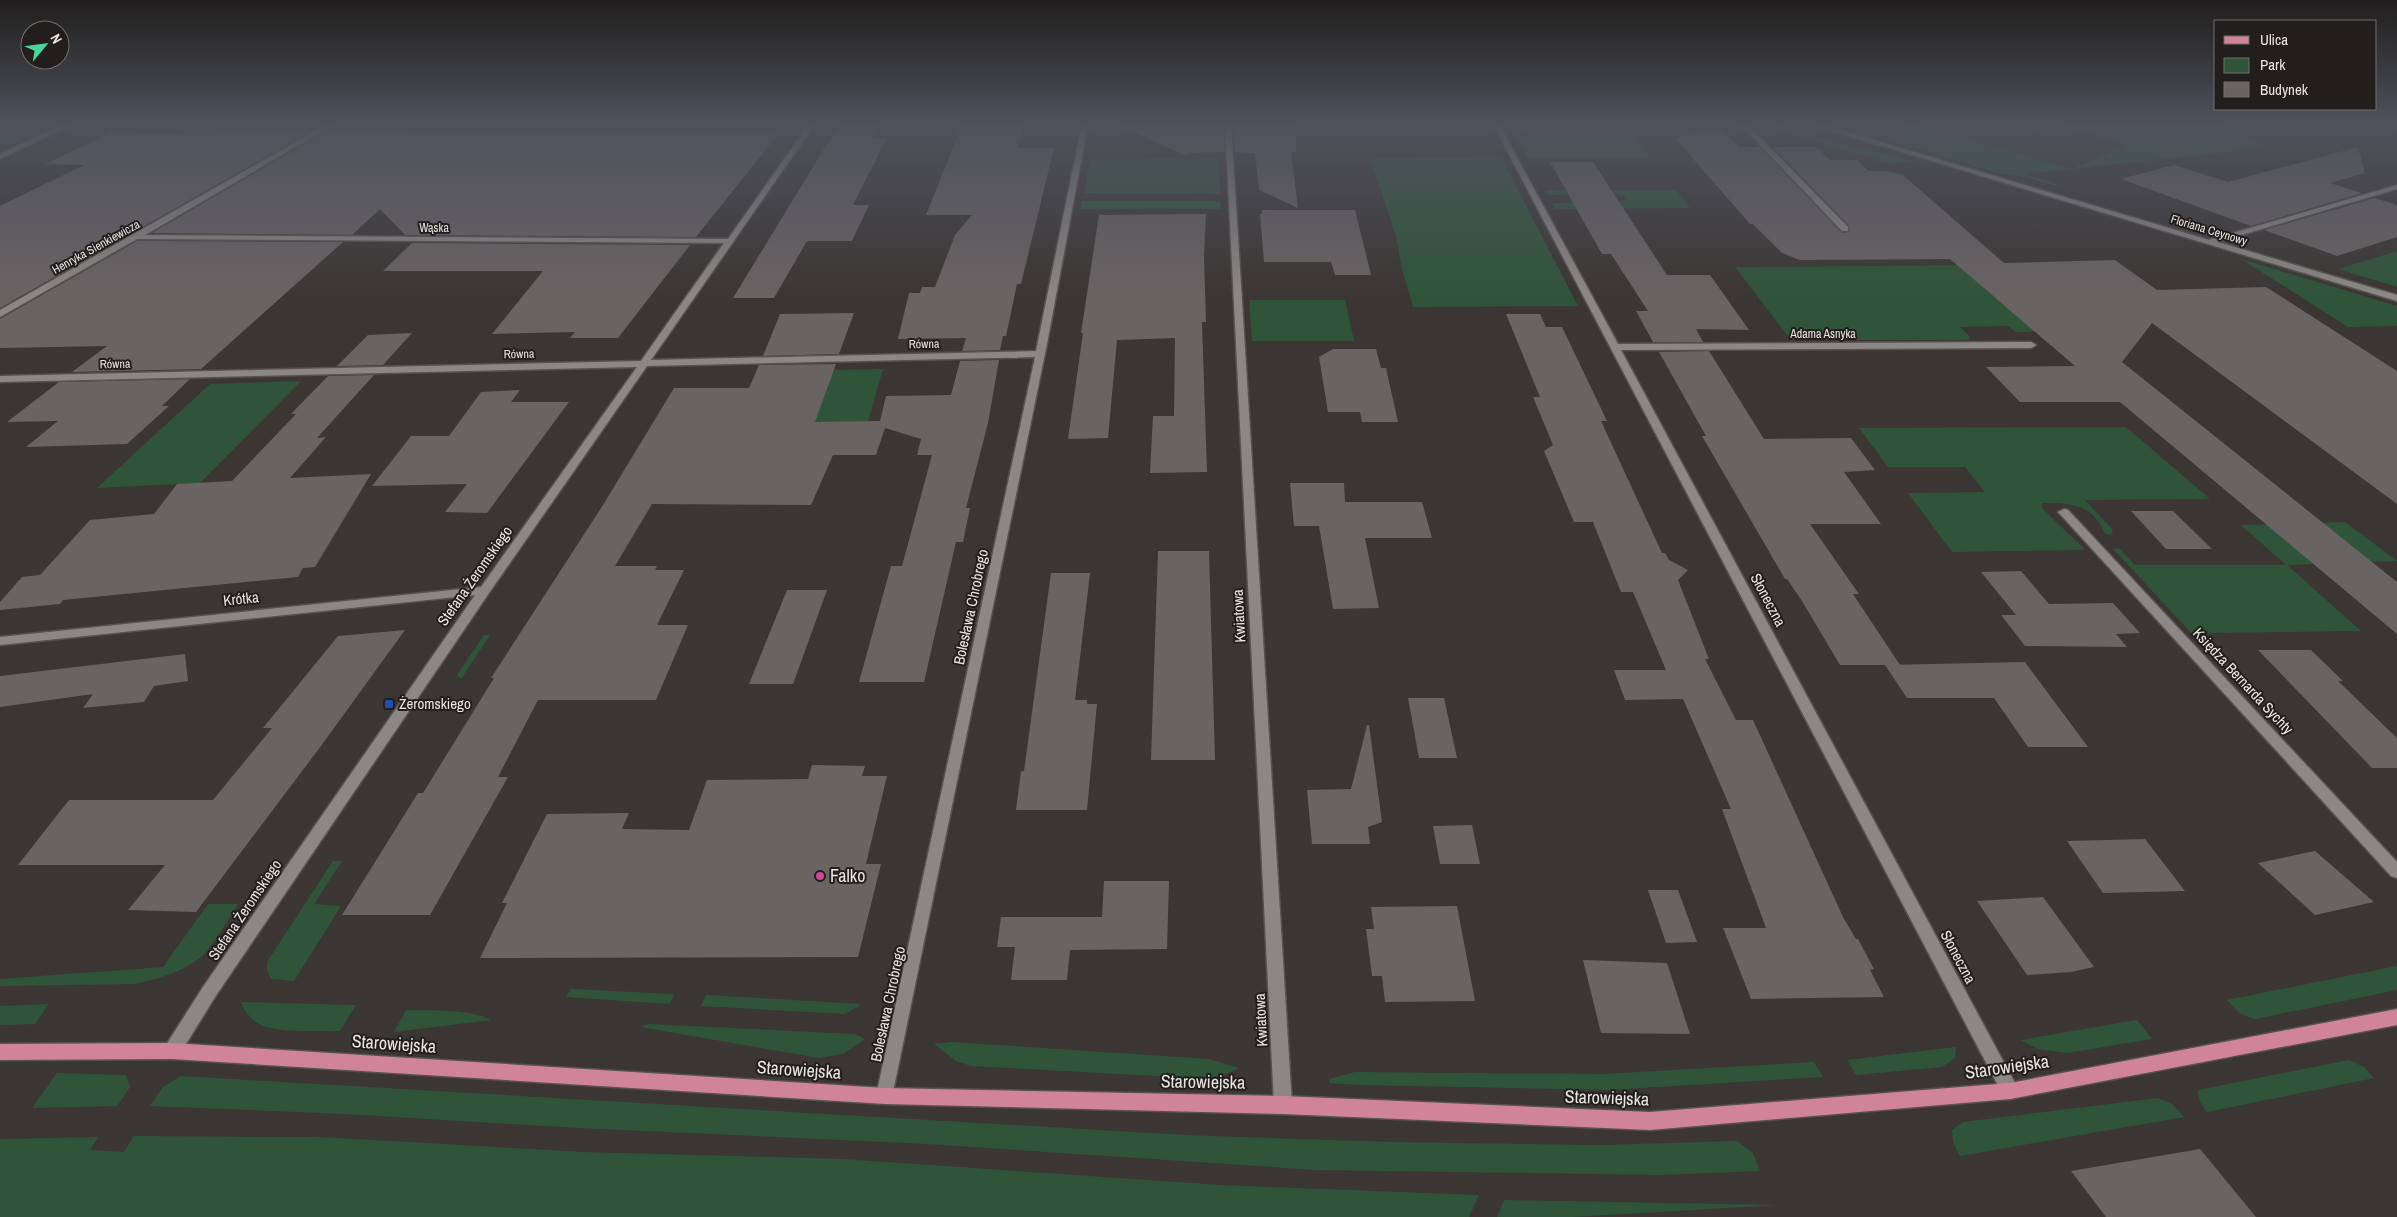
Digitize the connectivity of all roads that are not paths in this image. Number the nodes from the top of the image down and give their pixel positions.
1 (234, 181) edge
2 (772, 181) edge
3 (1074, 181) edge
4 (1231, 181) edge
5 (1527, 181) edge
6 (1798, 181) edge
7 (2004, 181) edge
8 (2397, 187) edge
9 (1845, 229) dead end
10 (138, 237) junction
11 (730, 241) junction
12 (2210, 242) junction
13 (2397, 298) edge
14 (0, 314) edge
15 (2031, 345) dead end
16 (1616, 347) junction
17 (1039, 354) junction
18 (645, 364) junction
19 (0, 379) edge
20 (2064, 512) dead end
21 (485, 590) junction
22 (0, 641) edge
23 (2397, 872) edge
24 (2397, 1017) edge
25 (172, 1051) junction
26 (0, 1052) edge
27 (2010, 1091) junction
28 (886, 1096) junction
29 (1282, 1106) junction

1 - 10 street, Henryka Sienkiewicza
2 - 11 street, Stefana Żeromskiego
3 - 17 street, Bolesława Chrobrego
4 - 29 street, Kwiatowa
5 - 16 street, Słoneczna
6 - 9 street
7 - 12 street, Floriana Ceynowy
8 - 12 street
10 - 11 street, Wąska
10 - 14 street, Henryka Sienkiewicza
11 - 18 street, Stefana Żeromskiego
12 - 13 street, Floriana Ceynowy
15 - 16 street, Adama Asnyka
16 - 27 street, Słoneczna
17 - 18 street, Równa
17 - 28 street, Bolesława Chrobrego
18 - 19 street, Równa
18 - 21 street, Stefana Żeromskiego
20 - 23 street, Księdza Bernarda Sychty
21 - 22 street, Krótka
21 - 25 street, Stefana Żeromskiego
24 - 27 main road, Starowiejska
25 - 26 main road, Starowiejska
25 - 28 main road, Starowiejska
27 - 29 main road, Starowiejska
28 - 29 main road, Starowiejska

